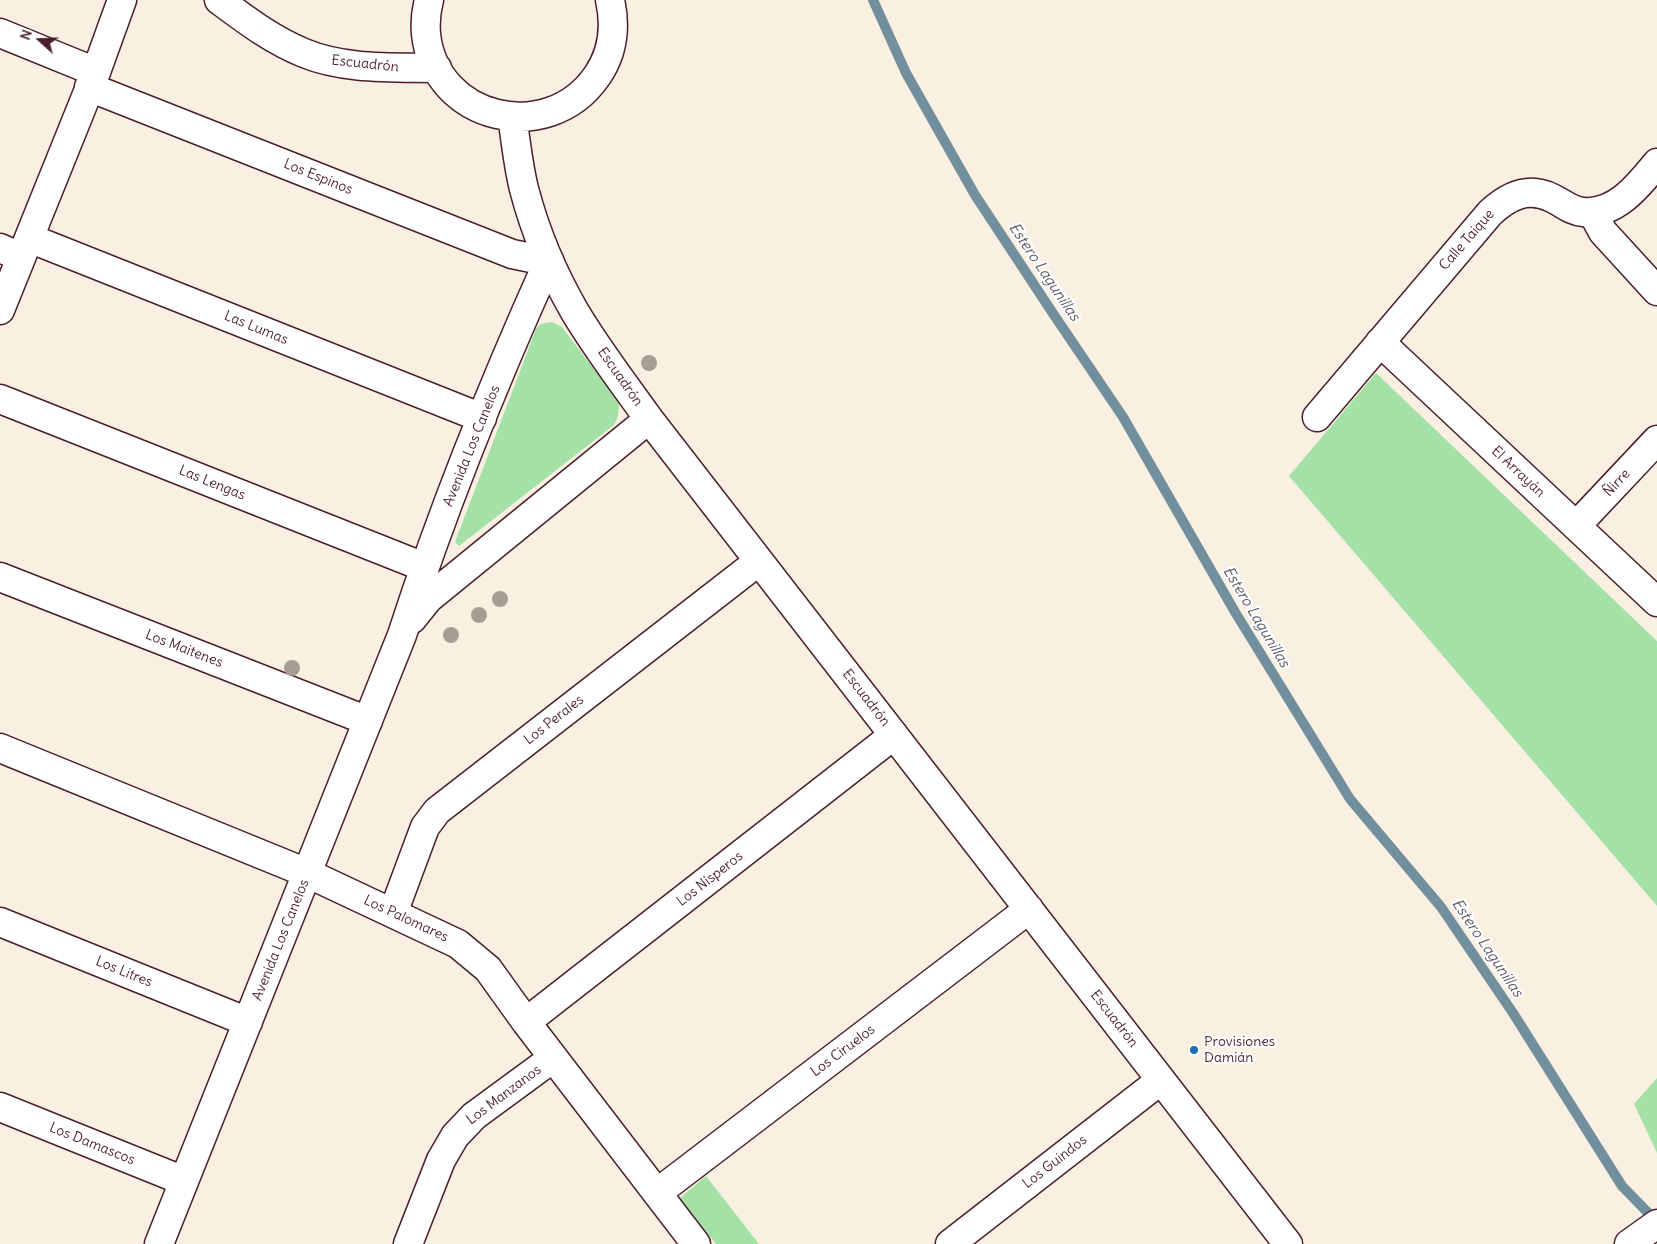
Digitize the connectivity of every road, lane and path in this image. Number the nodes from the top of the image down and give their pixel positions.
1 (122, 0) edge
2 (219, 0) edge
3 (428, 0) edge
4 (610, 0) edge
5 (0, 33) edge
6 (437, 68) junction
7 (92, 79) junction
8 (512, 117) junction
9 (1657, 163) edge
10 (1592, 212) junction
11 (17, 247) edge
12 (549, 260) junction
13 (1657, 291) edge
14 (0, 310) edge
15 (1380, 342) junction
16 (0, 399) edge
17 (1317, 417) dead end
18 (482, 418) junction
19 (649, 419) junction
20 (1657, 440) edge
21 (1576, 526) junction
22 (759, 561) junction
23 (424, 567) junction
24 (0, 578) edge
25 (1657, 602) edge
26 (402, 636) junction
27 (368, 721) junction
28 (894, 734) junction
29 (0, 748) edge
30 (308, 873) junction
31 (1029, 910) junction
32 (393, 913) junction
33 (0, 922) edge
34 (248, 1022) junction
35 (526, 1022) junction
36 (553, 1058) junction
37 (1161, 1080) junction
38 (0, 1107) edge
39 (184, 1181) junction
40 (657, 1193) junction
41 (1657, 1224) edge
42 (693, 1243) edge
43 (159, 1244) edge
44 (408, 1244) edge
45 (950, 1244) edge
46 (1288, 1244) edge
47 (1628, 1244) edge

1 - 7 street
2 - 6 street, Escuadrón
3 - 6 street
4 - 8 street
5 - 7 street
6 - 8 street
7 - 11 street
7 - 12 street, Los Espinos
8 - 12 street, Escuadrón
9 - 10 street
10 - 13 street
10 - 15 street, Calle Taique
11 - 14 street
11 - 18 street, Las Lumas
12 - 18 street, Avenida Los Canelos
12 - 19 street, Escuadrón
15 - 17 street, Calle Taique
15 - 21 street, El Arrayán
16 - 23 street, Las Lengas
18 - 23 street, Avenida Los Canelos
19 - 22 street, Escuadrón
19 - 26 street, Avenida Los Canelos
20 - 21 street, Ñirre
21 - 25 street, El Arrayán
22 - 28 street, Escuadrón
22 - 32 street, Los Perales
23 - 26 street, Avenida Los Canelos
24 - 27 street, Los Maitenes
26 - 27 street, Avenida Los Canelos
27 - 30 street, Avenida Los Canelos
28 - 31 street, Escuadrón
28 - 35 street, Los Nísperos
29 - 30 street, Los Palomares
30 - 32 street, Los Palomares
30 - 34 street, Avenida Los Canelos
31 - 37 street, Escuadrón
31 - 40 street, Los Ciruelos
32 - 35 street, Los Palomares
33 - 34 street, Los Litres
34 - 39 street, Avenida Los Canelos
35 - 36 street, Los Palomares
36 - 40 street, Los Palomares
36 - 44 street, Los Manzanos
37 - 45 street, Los Guindos
37 - 46 street, Escuadrón
38 - 39 street, Los Damascos
39 - 43 street, Avenida Los Canelos
40 - 42 street, Los Palomares
41 - 47 street

